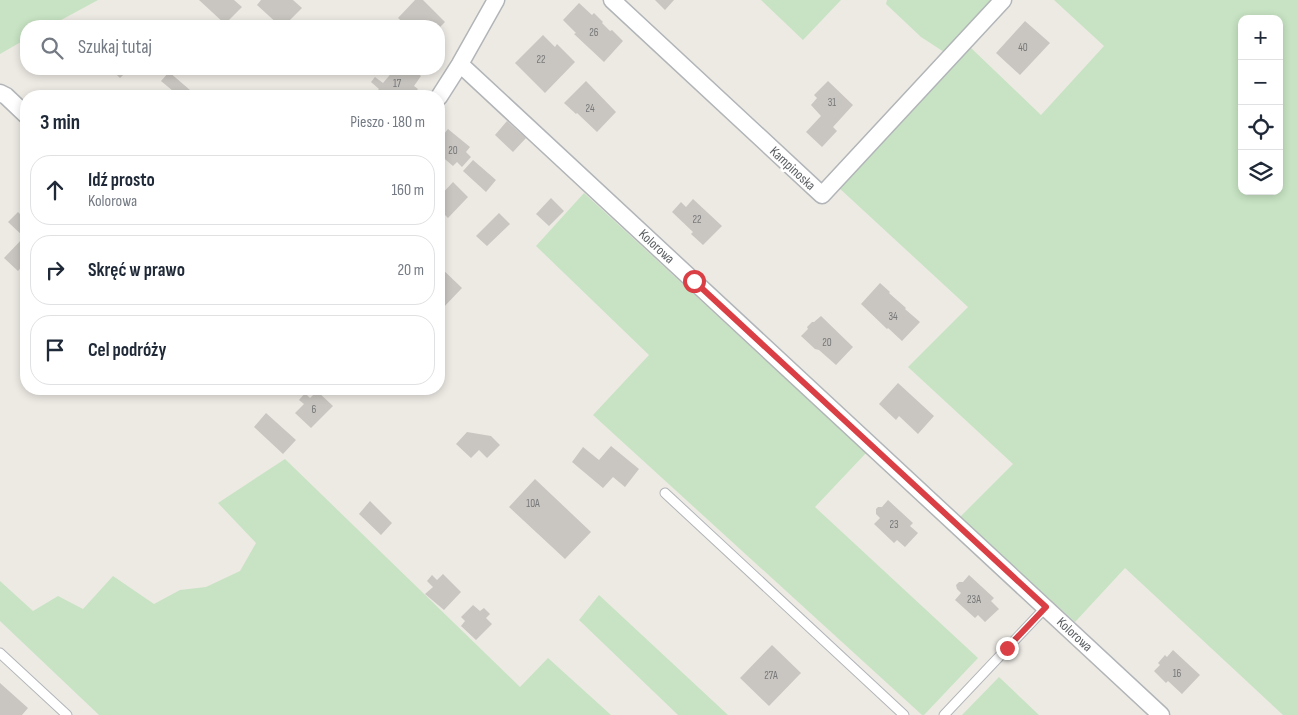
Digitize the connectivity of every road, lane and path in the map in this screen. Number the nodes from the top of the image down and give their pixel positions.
1 (496, 0) edge
2 (612, 0) edge
3 (1003, 0) edge
4 (460, 64) junction
5 (443, 90) edge
6 (0, 93) edge
7 (20, 109) edge
8 (665, 493) dead end
9 (1046, 607) junction
10 (0, 652) edge
11 (67, 715) edge
12 (904, 715) edge
13 (944, 715) edge
14 (1162, 715) edge

1 - 4 street
2 - 3 street, Kampinoska
4 - 5 street
4 - 9 street, Kolorowa
6 - 7 street
8 - 12 lane
9 - 13 lane
9 - 14 street, Kolorowa
10 - 11 lane

